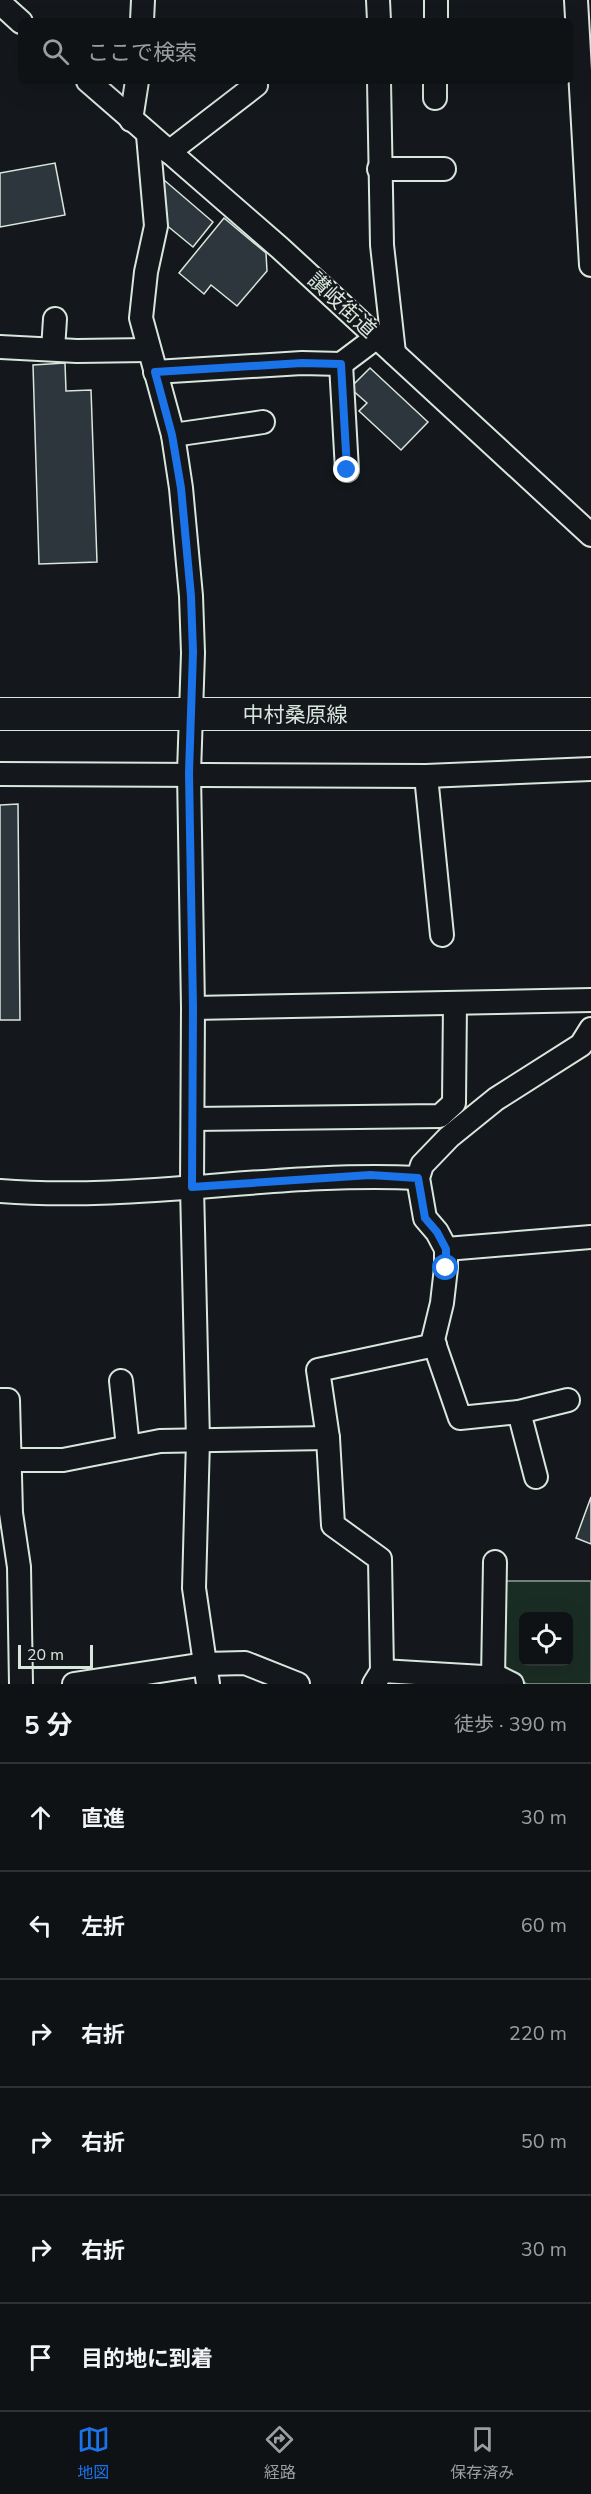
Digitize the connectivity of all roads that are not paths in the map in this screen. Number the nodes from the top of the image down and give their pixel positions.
1 (143, 0) edge
2 (378, 0) edge
3 (436, 0) edge
4 (576, 0) edge
5 (0, 3) edge
6 (142, 18) edge
7 (378, 18) edge
8 (436, 18) edge
9 (18, 19) edge
10 (91, 84) edge
11 (137, 84) edge
12 (256, 84) edge
13 (379, 84) edge
14 (587, 88) edge
15 (131, 120) junction
16 (148, 135) junction
17 (169, 152) junction
18 (379, 169) junction
19 (444, 169) dead end
20 (591, 265) edge
21 (54, 318) dead end
22 (377, 337) junction
23 (0, 346) edge
24 (53, 349) junction
25 (148, 350) junction
26 (394, 353) junction
27 (341, 364) junction
28 (155, 372) junction
29 (263, 422) dead end
30 (172, 435) junction
31 (347, 470) dead end
32 (591, 535) edge
33 (0, 714) edge
34 (591, 714) edge
35 (190, 716) junction
36 (591, 769) edge
37 (189, 773) junction
38 (0, 774) edge
39 (426, 776) junction
40 (442, 934) dead end
41 (591, 1000) edge
42 (455, 1003) junction
43 (193, 1008) junction
44 (591, 1029) edge
45 (192, 1119) junction
46 (418, 1178) junction
47 (192, 1187) junction
48 (0, 1191) edge
49 (591, 1236) edge
50 (446, 1249) junction
51 (435, 1345) junction
52 (121, 1381) dead end
53 (0, 1400) edge
54 (568, 1400) dead end
55 (519, 1412) junction
56 (328, 1438) junction
57 (198, 1440) junction
58 (128, 1447) junction
59 (10, 1460) junction
60 (536, 1477) dead end
61 (8, 1540) edge
62 (495, 1562) dead end
63 (207, 1674) edge
64 (378, 1678) edge
65 (502, 1681) edge
66 (21, 1684) edge
67 (74, 1684) edge
68 (298, 1684) edge

1 - 6 street
2 - 7 street
3 - 8 street
4 - 14 street
5 - 9 street
10 - 15 street, 讃岐街道
11 - 15 street
12 - 17 street
13 - 18 street
14 - 20 street
15 - 16 street, 讃岐街道
16 - 17 street, 讃岐街道
16 - 25 street
17 - 22 street, 讃岐街道
18 - 19 street
18 - 26 street
21 - 24 street
22 - 26 street, 讃岐街道
22 - 27 street
23 - 24 street
24 - 25 street
25 - 28 street
26 - 32 street, 讃岐街道
27 - 28 street
27 - 31 street
28 - 30 street
29 - 30 street
30 - 35 street
33 - 35 street, 中村桑原線
34 - 35 street, 中村桑原線
35 - 37 street
36 - 39 street
37 - 38 street
37 - 39 street
37 - 43 street
39 - 40 street
41 - 42 street
42 - 43 street
42 - 45 street
43 - 45 street
44 - 46 street
45 - 47 street
46 - 47 street
46 - 50 street
47 - 48 street
47 - 57 street
49 - 50 street
50 - 51 street
51 - 55 street
51 - 56 street
52 - 58 street
53 - 59 street
54 - 55 street
55 - 60 street
56 - 57 street
56 - 64 street
57 - 58 street
57 - 63 street
58 - 59 street
59 - 61 street
61 - 66 street
62 - 65 street
63 - 67 street
63 - 68 street
64 - 65 street

